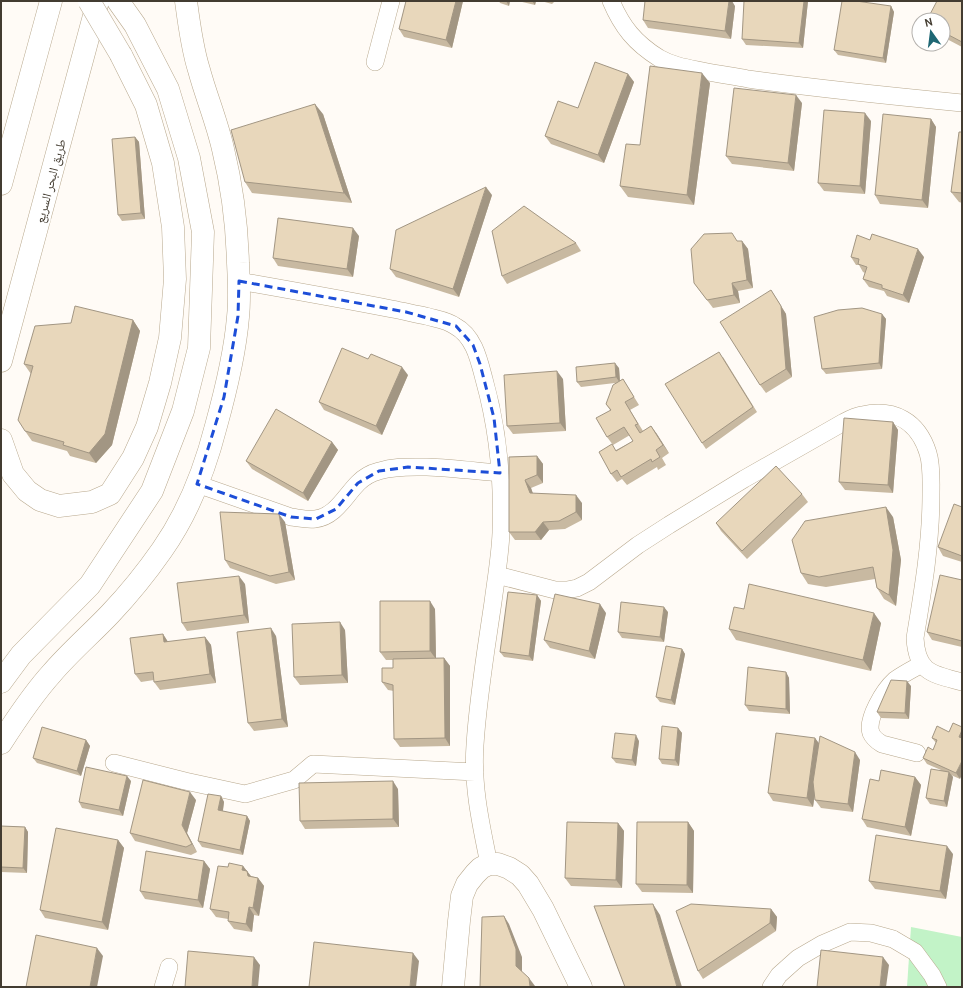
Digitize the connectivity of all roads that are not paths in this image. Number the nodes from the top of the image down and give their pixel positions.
1 (51, 1) edge
2 (89, 1) edge
3 (98, 1) edge
4 (118, 1) edge
5 (186, 1) edge
6 (391, 1) edge
7 (611, 1) edge
8 (375, 62) dead end
9 (962, 103) edge
10 (1, 184) edge
11 (239, 281) junction
12 (1, 361) edge
13 (1, 440) edge
14 (500, 473) junction
15 (197, 484) junction
16 (496, 575) junction
17 (922, 664) junction
18 (1, 682) edge
19 (962, 682) edge
20 (1, 743) edge
21 (917, 754) dead end
22 (114, 763) dead end
23 (475, 772) junction
24 (489, 864) junction
25 (169, 967) dead end
26 (163, 987) edge
27 (453, 987) edge
28 (581, 987) edge
29 (771, 987) edge
30 (938, 987) edge

1 - 10 main road
2 - 13 main road, bridge
3 - 12 main road, طريق البحر السريع
4 - 18 main road
5 - 11 main road
6 - 8 street
7 - 9 street
11 - 14 street
11 - 15 main road
14 - 15 street
14 - 16 street
15 - 20 main road
16 - 17 street
16 - 23 street
17 - 19 street
17 - 21 street
22 - 23 street
23 - 24 street
24 - 27 main road
24 - 28 main road
25 - 26 street
29 - 30 street

